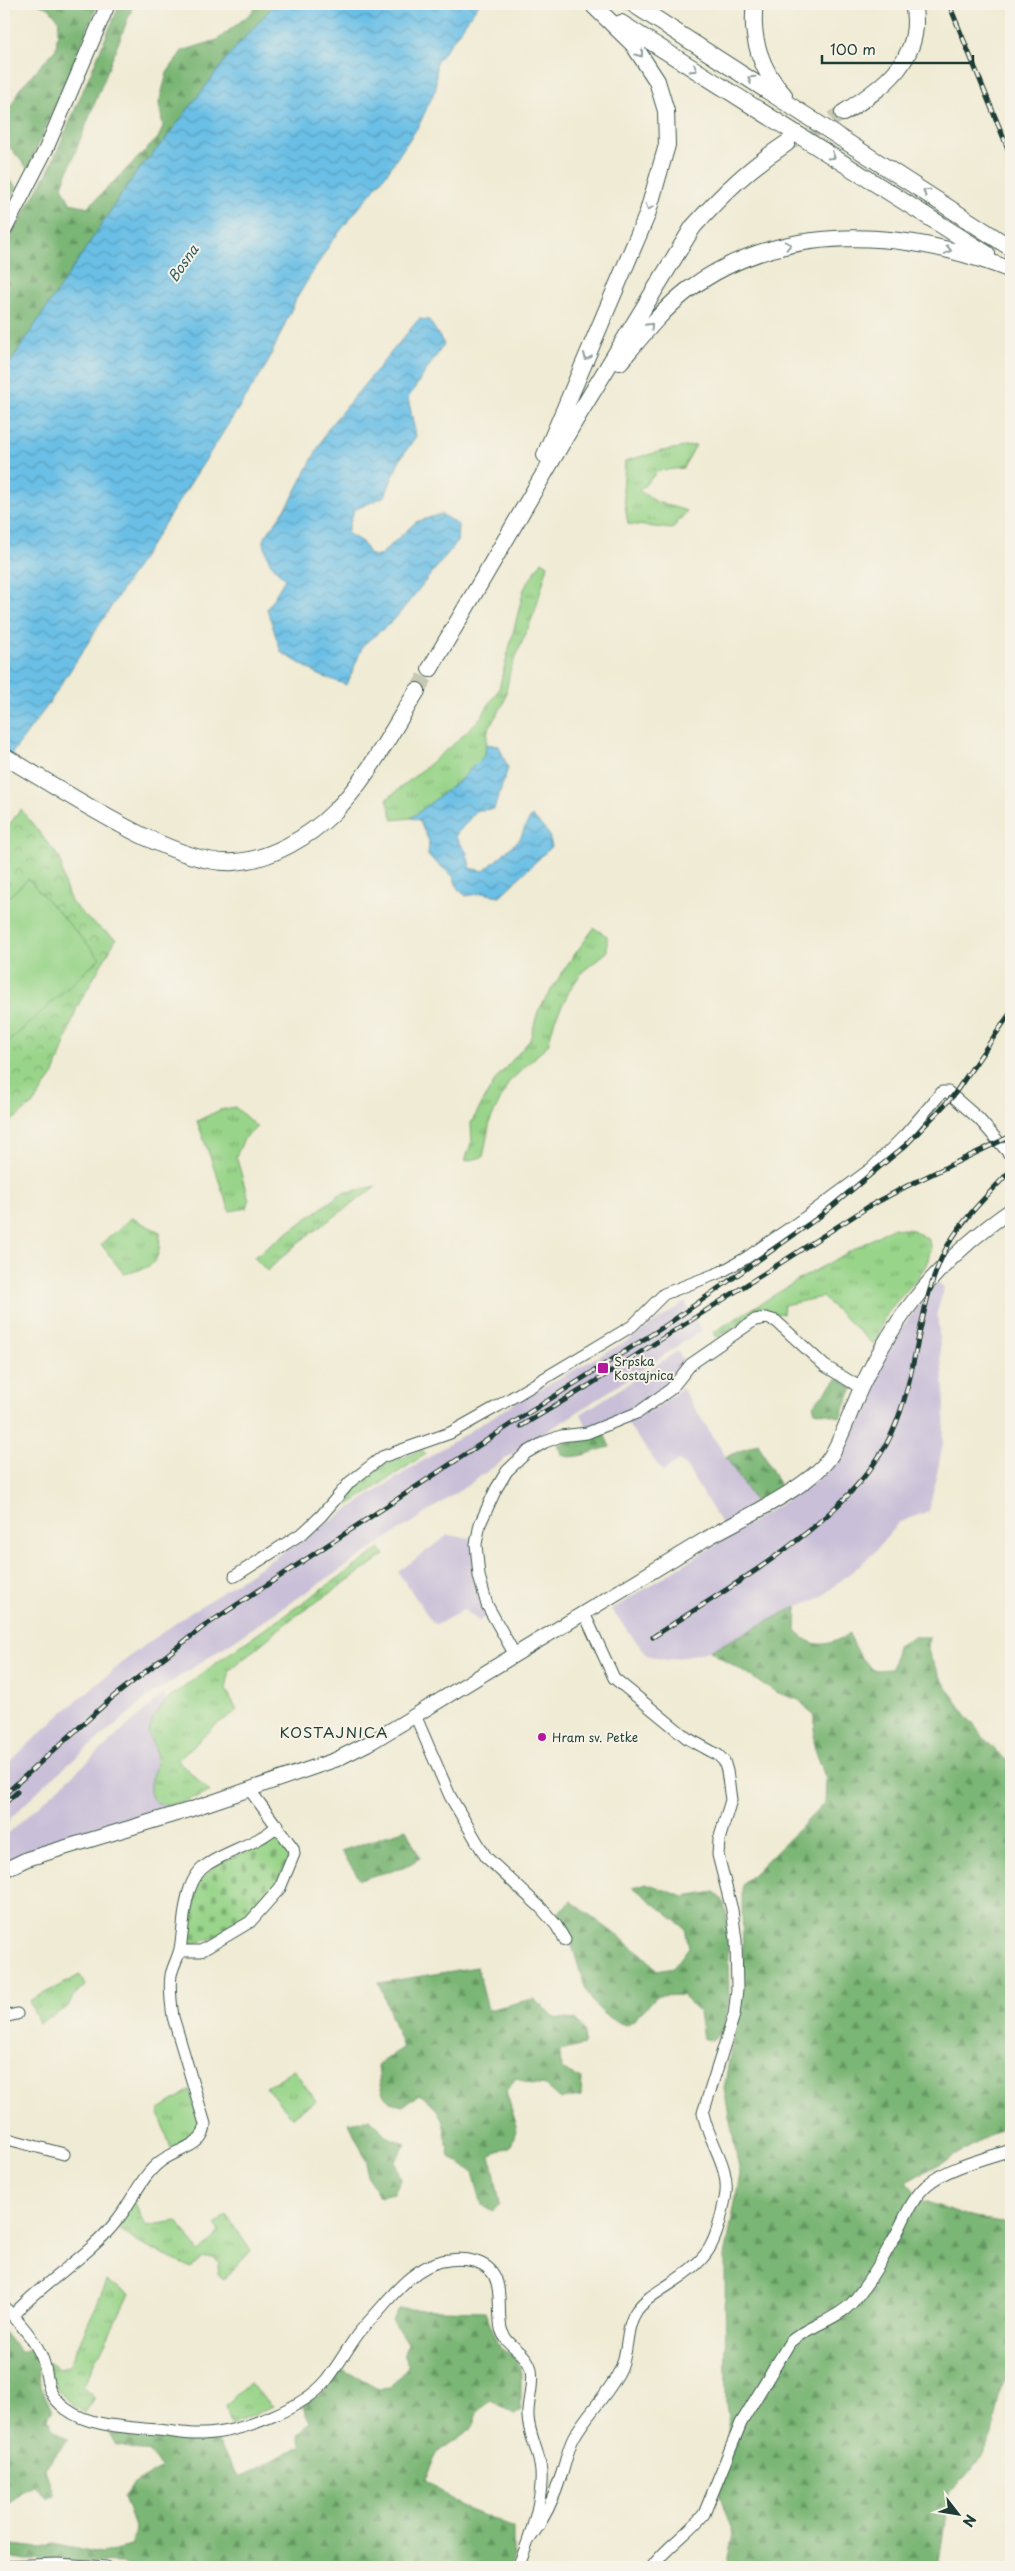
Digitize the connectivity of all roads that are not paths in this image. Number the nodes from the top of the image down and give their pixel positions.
1 (108, 4) edge
2 (633, 4) edge
3 (755, 4) edge
4 (913, 4) edge
5 (843, 113) tunnel mouth
6 (807, 114) junction
7 (787, 143) tunnel mouth
8 (4, 231) edge
9 (1011, 248) edge
10 (1011, 270) edge
11 (576, 419) junction
12 (511, 528) junction
13 (430, 669) tunnel mouth
14 (417, 691) tunnel mouth
15 (4, 756) edge
16 (1011, 1156) edge
17 (1011, 1210) edge
18 (861, 1388) junction
19 (235, 1576) dead end
20 (584, 1613) junction
21 (515, 1655) junction
22 (415, 1715) junction
23 (249, 1789) junction
24 (278, 1825) junction
25 (4, 1870) edge
26 (565, 1940) dead end
27 (180, 1951) junction
28 (17, 2014) dead end
29 (4, 2017) edge
30 (4, 2138) edge
31 (1011, 2150) edge
32 (64, 2154) dead end
33 (8, 2311) edge
34 (528, 2540) junction
35 (4, 2566) edge
36 (106, 2567) edge
37 (518, 2567) edge
38 (652, 2567) edge

1 - 8 main road
6 -> 2 highway
3 - 6 highway
4 - 5 highway
9 -> 6 highway
7 - 11 highway
11 -> 10 highway
10 - 12 highway
11 - 12 highway
12 - 13 highway
14 - 15 highway
16 - 19 street
17 - 18 main road
18 - 20 main road
18 - 21 street
20 - 21 main road
20 - 34 street
21 - 22 main road
22 - 23 main road
22 - 26 street
23 - 24 street
23 - 25 main road
24 - 27 street
24 - 27 street
27 - 33 street
28 - 29 street
30 - 32 street
31 - 38 street
33 - 34 street
34 - 37 street
35 - 36 street

